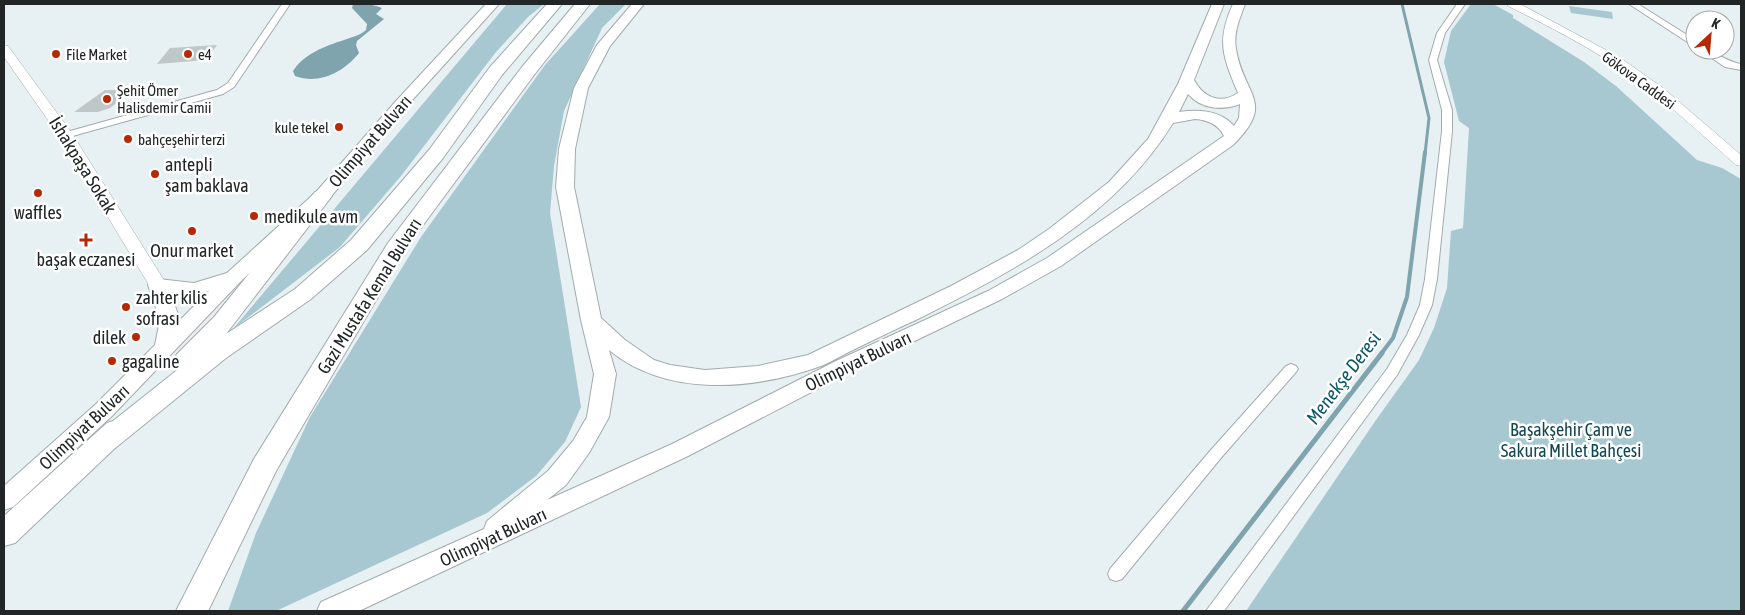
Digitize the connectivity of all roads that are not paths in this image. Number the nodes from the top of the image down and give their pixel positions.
1 (286, 4) edge
2 (493, 4) edge
3 (555, 4) edge
4 (583, 4) edge
5 (638, 4) edge
6 (1218, 4) edge
7 (1239, 4) edge
8 (1461, 4) edge
9 (1502, 4) edge
10 (1512, 4) edge
11 (1633, 4) edge
12 (1528, 12) junction
13 (1685, 38) edge
14 (4, 49) edge
15 (1720, 60) edge
16 (1741, 67) edge
17 (1187, 80) junction
18 (1246, 94) junction
19 (1167, 120) junction
20 (66, 135) junction
21 (1233, 137) junction
22 (1741, 162) edge
23 (322, 196) junction
24 (236, 275) junction
25 (158, 285) junction
26 (209, 302) junction
27 (591, 320) junction
28 (223, 323) junction
29 (165, 348) junction
30 (1291, 369) dead end
31 (107, 440) junction
32 (4, 500) edge
33 (4, 534) edge
34 (473, 546) junction
35 (1116, 574) dead end
36 (192, 611) edge
37 (331, 611) edge
38 (1214, 611) edge

1 - 20 street
2 - 23 main road, Olimpiyat Bulvarı
3 - 31 highway
4 - 36 highway, Gazi Mustafa Kemal Bulvarı
5 - 27 main road
6 - 17 main road
7 - 18 main road, Olimpiyat Bulvarı
8 - 38 street
9 - 12 street, Gökova Caddesi
10 - 12 street, Gökova Caddesi
11 - 13 street
12 - 22 street, Gökova Caddesi
14 - 20 street, İshakpaşa Sokak
15 - 16 street
17 - 18 main road
17 - 19 main road
18 - 21 main road, Olimpiyat Bulvarı
19 - 21 main road
19 - 27 main road
20 - 25 street, İshakpaşa Sokak
21 - 34 main road, Olimpiyat Bulvarı
23 - 24 main road, Olimpiyat Bulvarı
23 - 28 highway
24 - 25 main road
24 - 26 main road, Olimpiyat Bulvarı
25 - 26 main road
25 - 29 main road
26 - 28 main road
26 - 29 main road, Olimpiyat Bulvarı
27 - 34 main road
28 - 31 highway
29 - 32 main road, Olimpiyat Bulvarı
30 - 35 street
31 - 33 highway
34 - 37 main road, Olimpiyat Bulvarı

